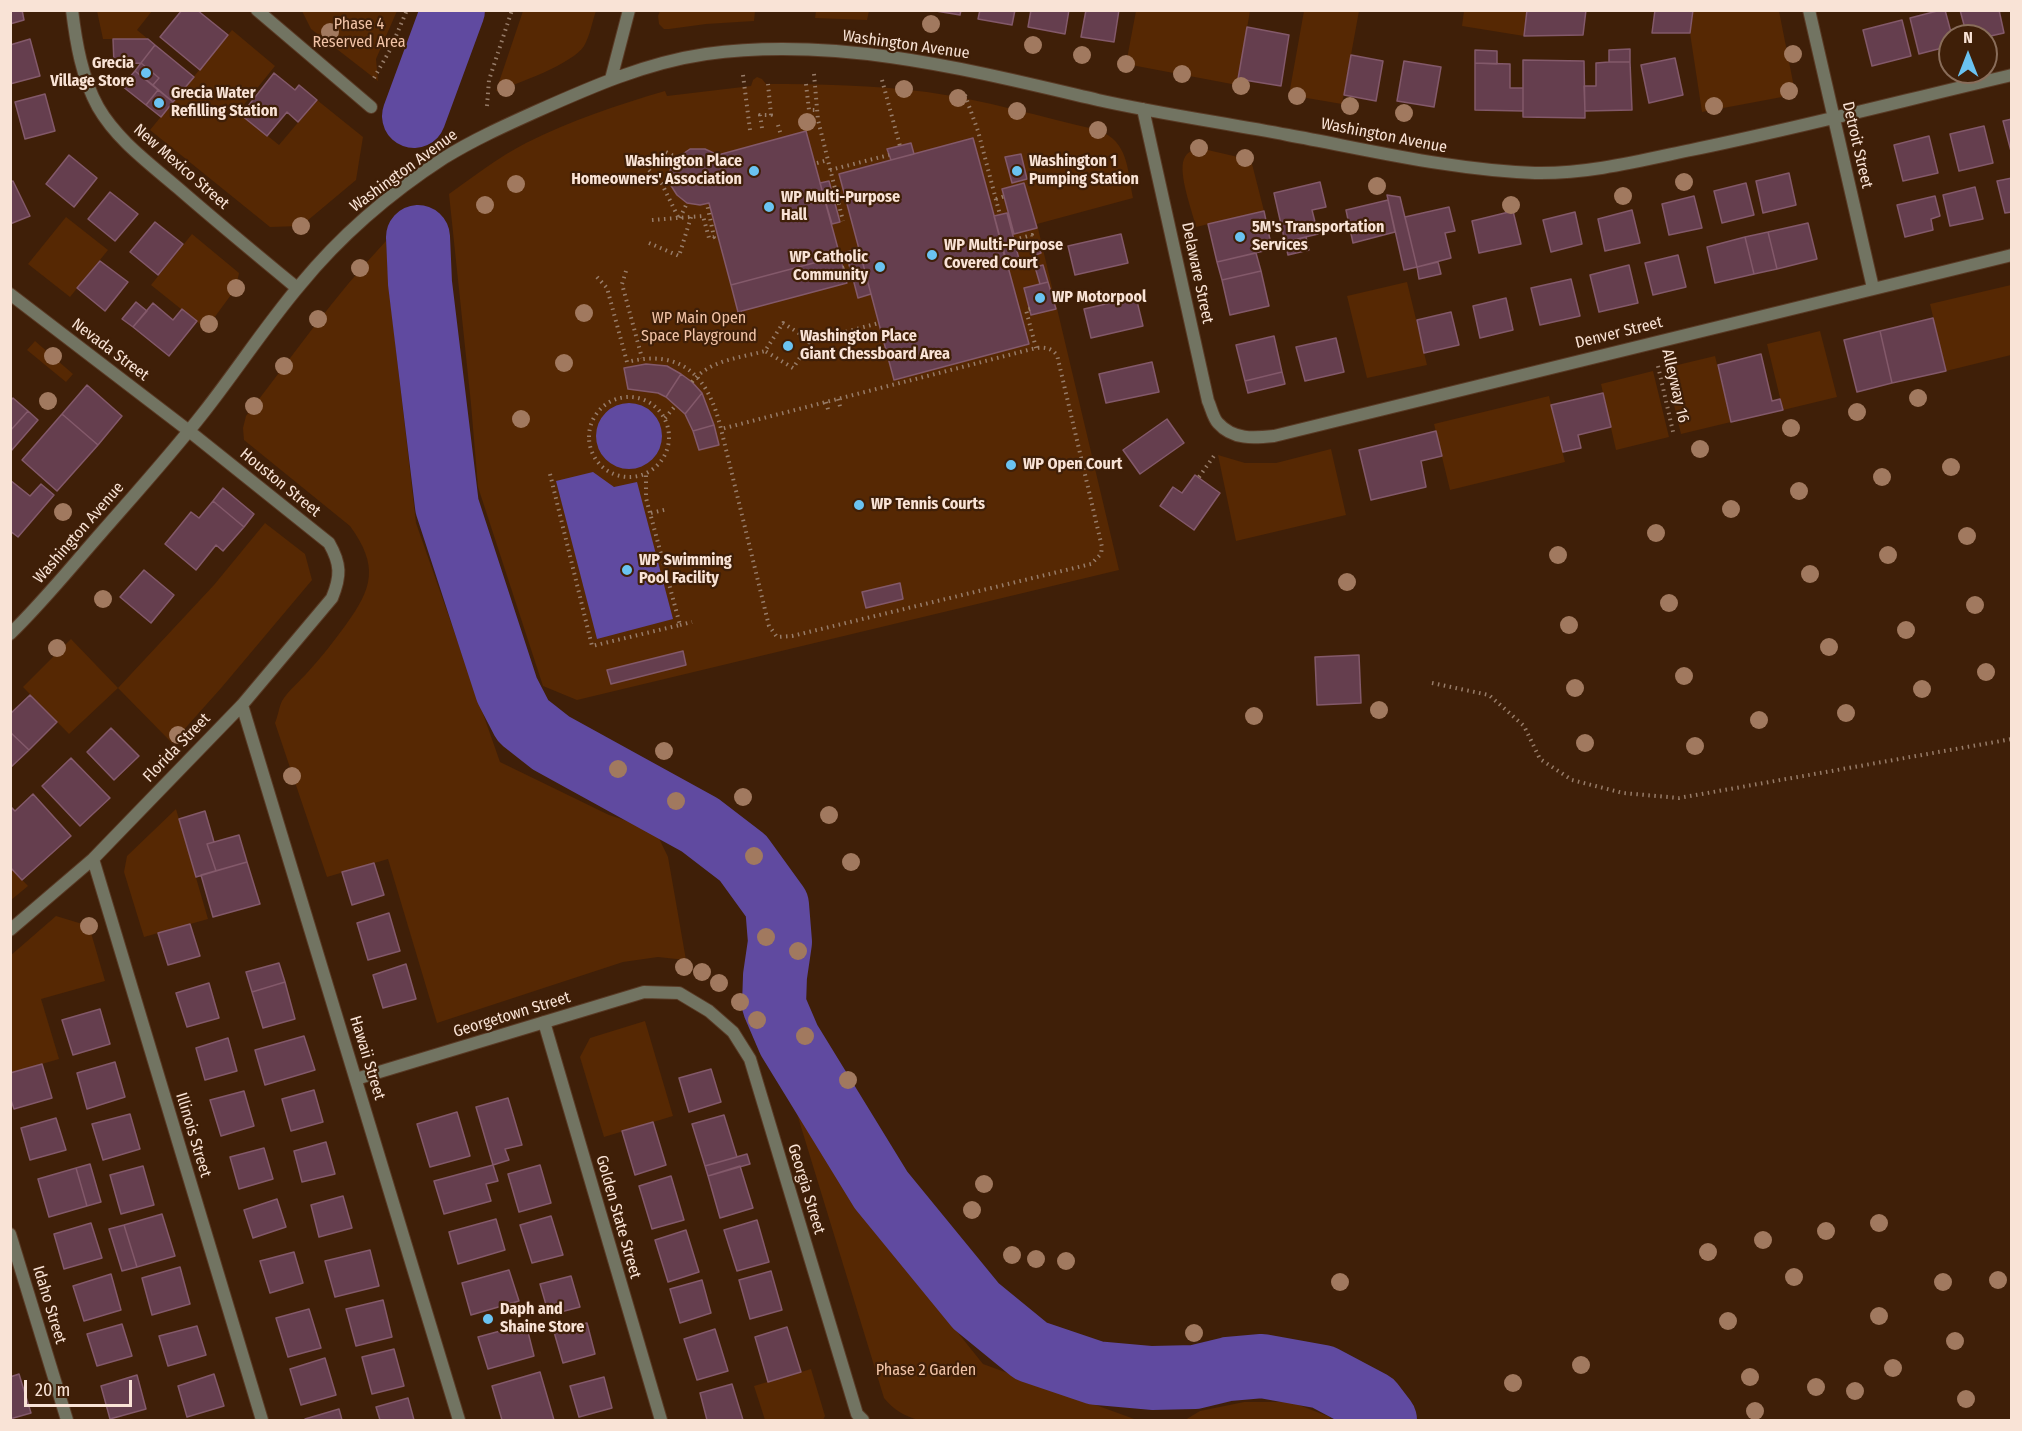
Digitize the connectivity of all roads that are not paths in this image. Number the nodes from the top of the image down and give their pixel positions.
1 (72, 10) edge
2 (629, 10) edge
3 (1809, 10) edge
4 (264, 13) edge
5 (2012, 75) edge
6 (611, 79) junction
7 (371, 107) dead end
8 (1143, 109) junction
9 (1834, 118) junction
10 (2012, 255) edge
11 (297, 288) junction
12 (1873, 288) junction
13 (12, 300) edge
14 (189, 431) junction
15 (1235, 435) joint
16 (339, 568) joint
17 (10, 634) edge
18 (242, 705) junction
19 (93, 859) junction
20 (10, 930) edge
21 (679, 993) joint
22 (544, 1022) junction
23 (356, 1079) junction
24 (10, 1234) edge
25 (67, 1420) edge
26 (262, 1420) edge
27 (459, 1420) edge
28 (662, 1420) edge
29 (863, 1420) edge

1 - 11 street, New Mexico Street
2 - 6 street
3 - 9 street, Detroit Street
4 - 7 street
5 - 9 street, Washington Avenue
6 - 8 street, Washington Avenue
6 - 11 street, Washington Avenue
8 - 9 street, Washington Avenue
8 - 15 street, Delaware Street
9 - 12 street, Detroit Street
10 - 12 street, Denver Street
11 - 14 street, Washington Avenue
12 - 15 street, Denver Street
13 - 14 street, Nevada Street
14 - 16 street, Houston Street
14 - 17 street, Washington Avenue
16 - 18 street, Florida Street
18 - 19 street, Florida Street
18 - 23 street, Hawaii Street
19 - 20 street, Florida Street
19 - 26 street, Illinois Street
21 - 22 street, Georgetown Street
21 - 29 street, Georgia Street
22 - 23 street, Georgetown Street
22 - 28 street, Golden State Street
23 - 27 street, Hawaii Street
24 - 25 street, Idaho Street

